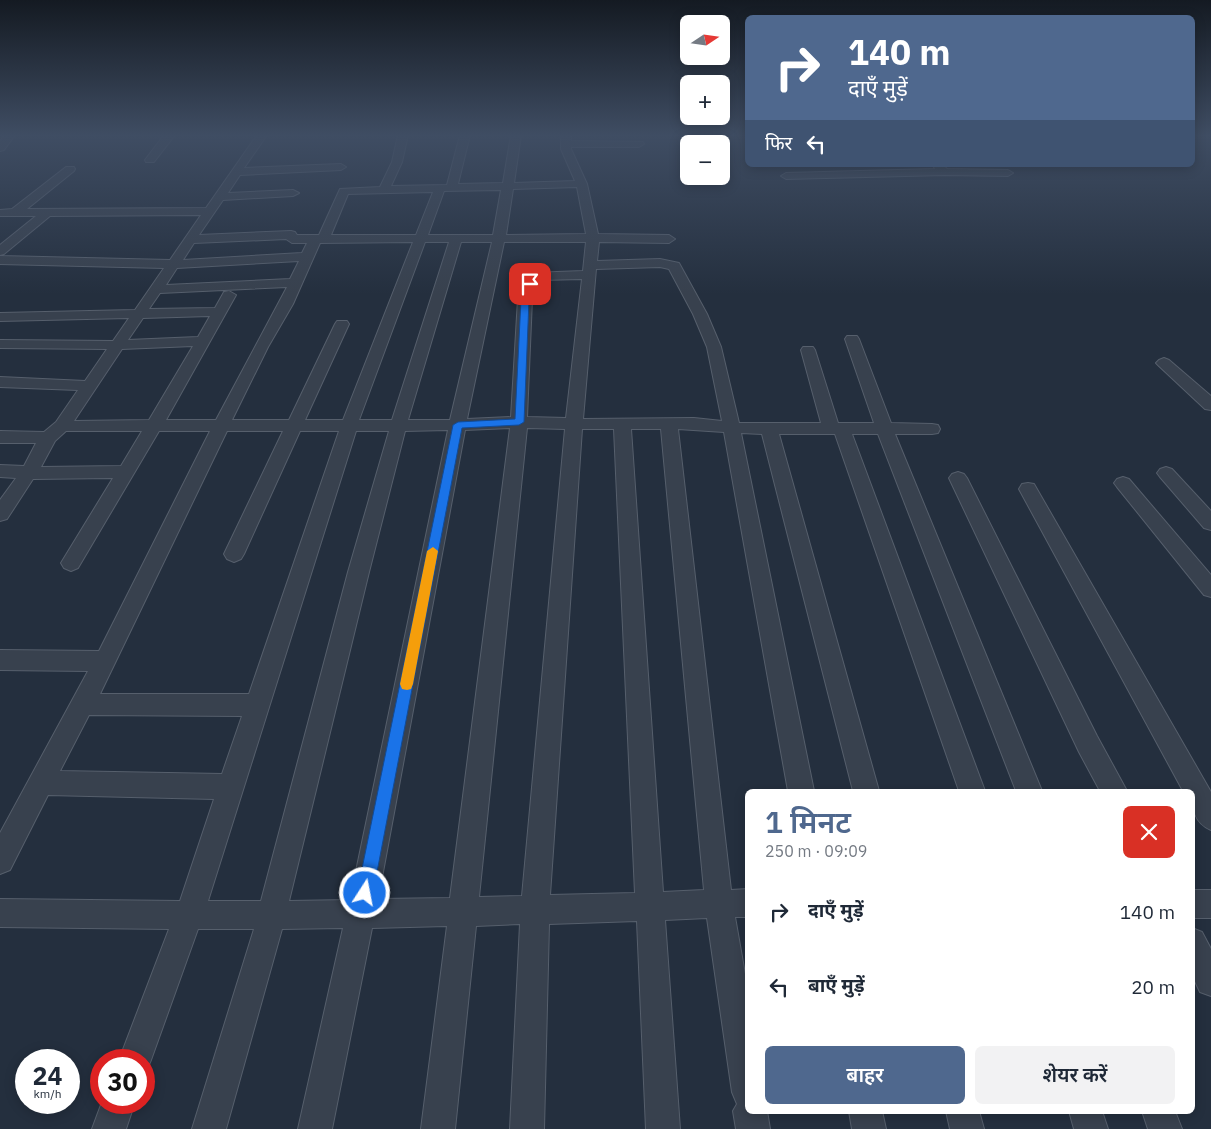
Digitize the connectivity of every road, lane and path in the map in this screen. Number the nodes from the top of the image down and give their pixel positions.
1 (446, 187) edge
2 (43, 188) edge
3 (226, 188) edge
4 (432, 188) edge
5 (508, 188) edge
6 (583, 188) edge
7 (384, 190) joint
8 (293, 193) dead end
9 (220, 197) junction
10 (211, 210) junction
11 (48, 212) junction
12 (5, 214) edge
13 (421, 238) junction
14 (456, 238) junction
15 (499, 238) junction
16 (593, 238) junction
17 (192, 239) junction
18 (319, 239) junction
19 (669, 239) dead end
20 (0, 250) edge
21 (307, 257) junction
22 (0, 260) edge
23 (175, 264) junction
24 (589, 270) junction
25 (295, 283) junction
26 (158, 289) junction
27 (228, 294) dead end
28 (218, 312) junction
29 (140, 315) junction
30 (0, 317) edge
31 (342, 324) dead end
32 (852, 339) dead end
33 (201, 341) junction
34 (0, 344) edge
35 (119, 345) junction
36 (808, 350) dead end
37 (1164, 363) dead end
38 (0, 382) edge
39 (90, 386) junction
40 (1211, 405) edge
41 (519, 422) junction
42 (669, 423) junction
43 (574, 424) junction
44 (622, 424) junction
45 (349, 425) junction
46 (398, 425) junction
47 (458, 425) junction
48 (62, 426) junction
49 (154, 426) junction
50 (221, 426) junction
51 (295, 426) junction
52 (732, 428) junction
53 (769, 428) junction
54 (836, 428) junction
55 (884, 428) junction
56 (932, 429) dead end
57 (0, 437) edge
58 (48, 438) junction
59 (0, 471) edge
60 (29, 472) junction
61 (126, 472) junction
62 (1166, 473) dead end
63 (958, 478) dead end
64 (1122, 484) dead end
65 (1028, 489) dead end
66 (0, 514) edge
67 (1211, 523) edge
68 (234, 554) dead end
69 (71, 563) dead end
70 (1211, 589) edge
71 (0, 660) edge
72 (105, 661) junction
73 (82, 704) junction
74 (258, 705) junction
75 (41, 783) junction
76 (231, 787) junction
77 (801, 789) edge
78 (865, 789) edge
79 (971, 789) edge
80 (1028, 789) edge
81 (1113, 789) edge
82 (1211, 817) edge
83 (0, 860) edge
84 (745, 903) edge
85 (719, 904) junction
86 (1195, 904) edge
87 (1211, 904) edge
88 (649, 906) junction
89 (535, 911) junction
90 (463, 912) junction
91 (0, 913) edge
92 (361, 913) junction
93 (272, 914) junction
94 (189, 915) junction
95 (1195, 948) edge
96 (1211, 981) edge
97 (139, 1049) edge
98 (745, 1073) edge
99 (115, 1114) edge
100 (750, 1114) edge
101 (866, 1114) edge
102 (963, 1114) edge
103 (1086, 1114) edge
104 (1159, 1114) edge
105 (109, 1129) edge
106 (209, 1129) edge
107 (315, 1129) edge
108 (438, 1129) edge
109 (527, 1129) edge
110 (663, 1129) edge
111 (753, 1129) edge
112 (869, 1129) edge
113 (967, 1129) edge
114 (1091, 1129) edge
115 (1165, 1129) edge

1 - 13 street
2 - 12 street
3 - 9 street
4 - 7 street
5 - 15 street
6 - 16 street
7 - 18 street
8 - 9 street
9 - 10 street
10 - 11 street
10 - 17 street
11 - 12 street
11 - 20 street
13 - 14 street
13 - 18 street
13 - 45 street
14 - 15 street
14 - 46 street
15 - 16 street
15 - 47 street
16 - 19 street
16 - 24 street
17 - 18 street
17 - 23 street
18 - 21 street
21 - 23 street
21 - 25 street
22 - 23 street
23 - 26 street
24 - 41 street
24 - 43 street
24 - 52 street
25 - 26 street
25 - 50 street
26 - 29 street
27 - 28 street
28 - 29 street
28 - 33 street
29 - 30 street
29 - 35 street
31 - 51 street
32 - 55 street
33 - 35 street
33 - 49 street
34 - 35 street
35 - 39 street
36 - 54 street
37 - 40 street
38 - 39 street
39 - 48 street
41 - 43 street
41 - 47 street
41 - 90 street
42 - 44 street
42 - 52 street
42 - 85 street
43 - 44 street
43 - 89 street
44 - 88 street
45 - 46 street
45 - 51 street
45 - 74 street
46 - 47 street
46 - 93 street
47 - 92 street
48 - 49 street
48 - 58 street
49 - 50 street
49 - 61 street
50 - 51 street
50 - 72 street
51 - 68 street
52 - 53 street
52 - 77 street
53 - 54 street
53 - 78 street
54 - 55 street
54 - 79 street
55 - 56 street
55 - 80 street
57 - 58 street
58 - 60 street
59 - 60 street
60 - 61 street
60 - 66 street
61 - 69 street
62 - 67 street
63 - 81 street
64 - 70 street
65 - 82 street
71 - 72 street
72 - 73 street
73 - 74 street
73 - 75 street
74 - 76 street
75 - 76 street
75 - 83 street
76 - 94 street
84 - 85 street
85 - 88 street
85 - 98 street
86 - 87 street
88 - 89 street
88 - 110 street
89 - 90 street
89 - 109 street
90 - 92 street
90 - 108 street
91 - 94 street
92 - 93 street
92 - 107 street
93 - 94 street
93 - 106 street
94 - 97 street
95 - 96 street
99 - 105 street
100 - 111 street
101 - 112 street
102 - 113 street
103 - 114 street
104 - 115 street

